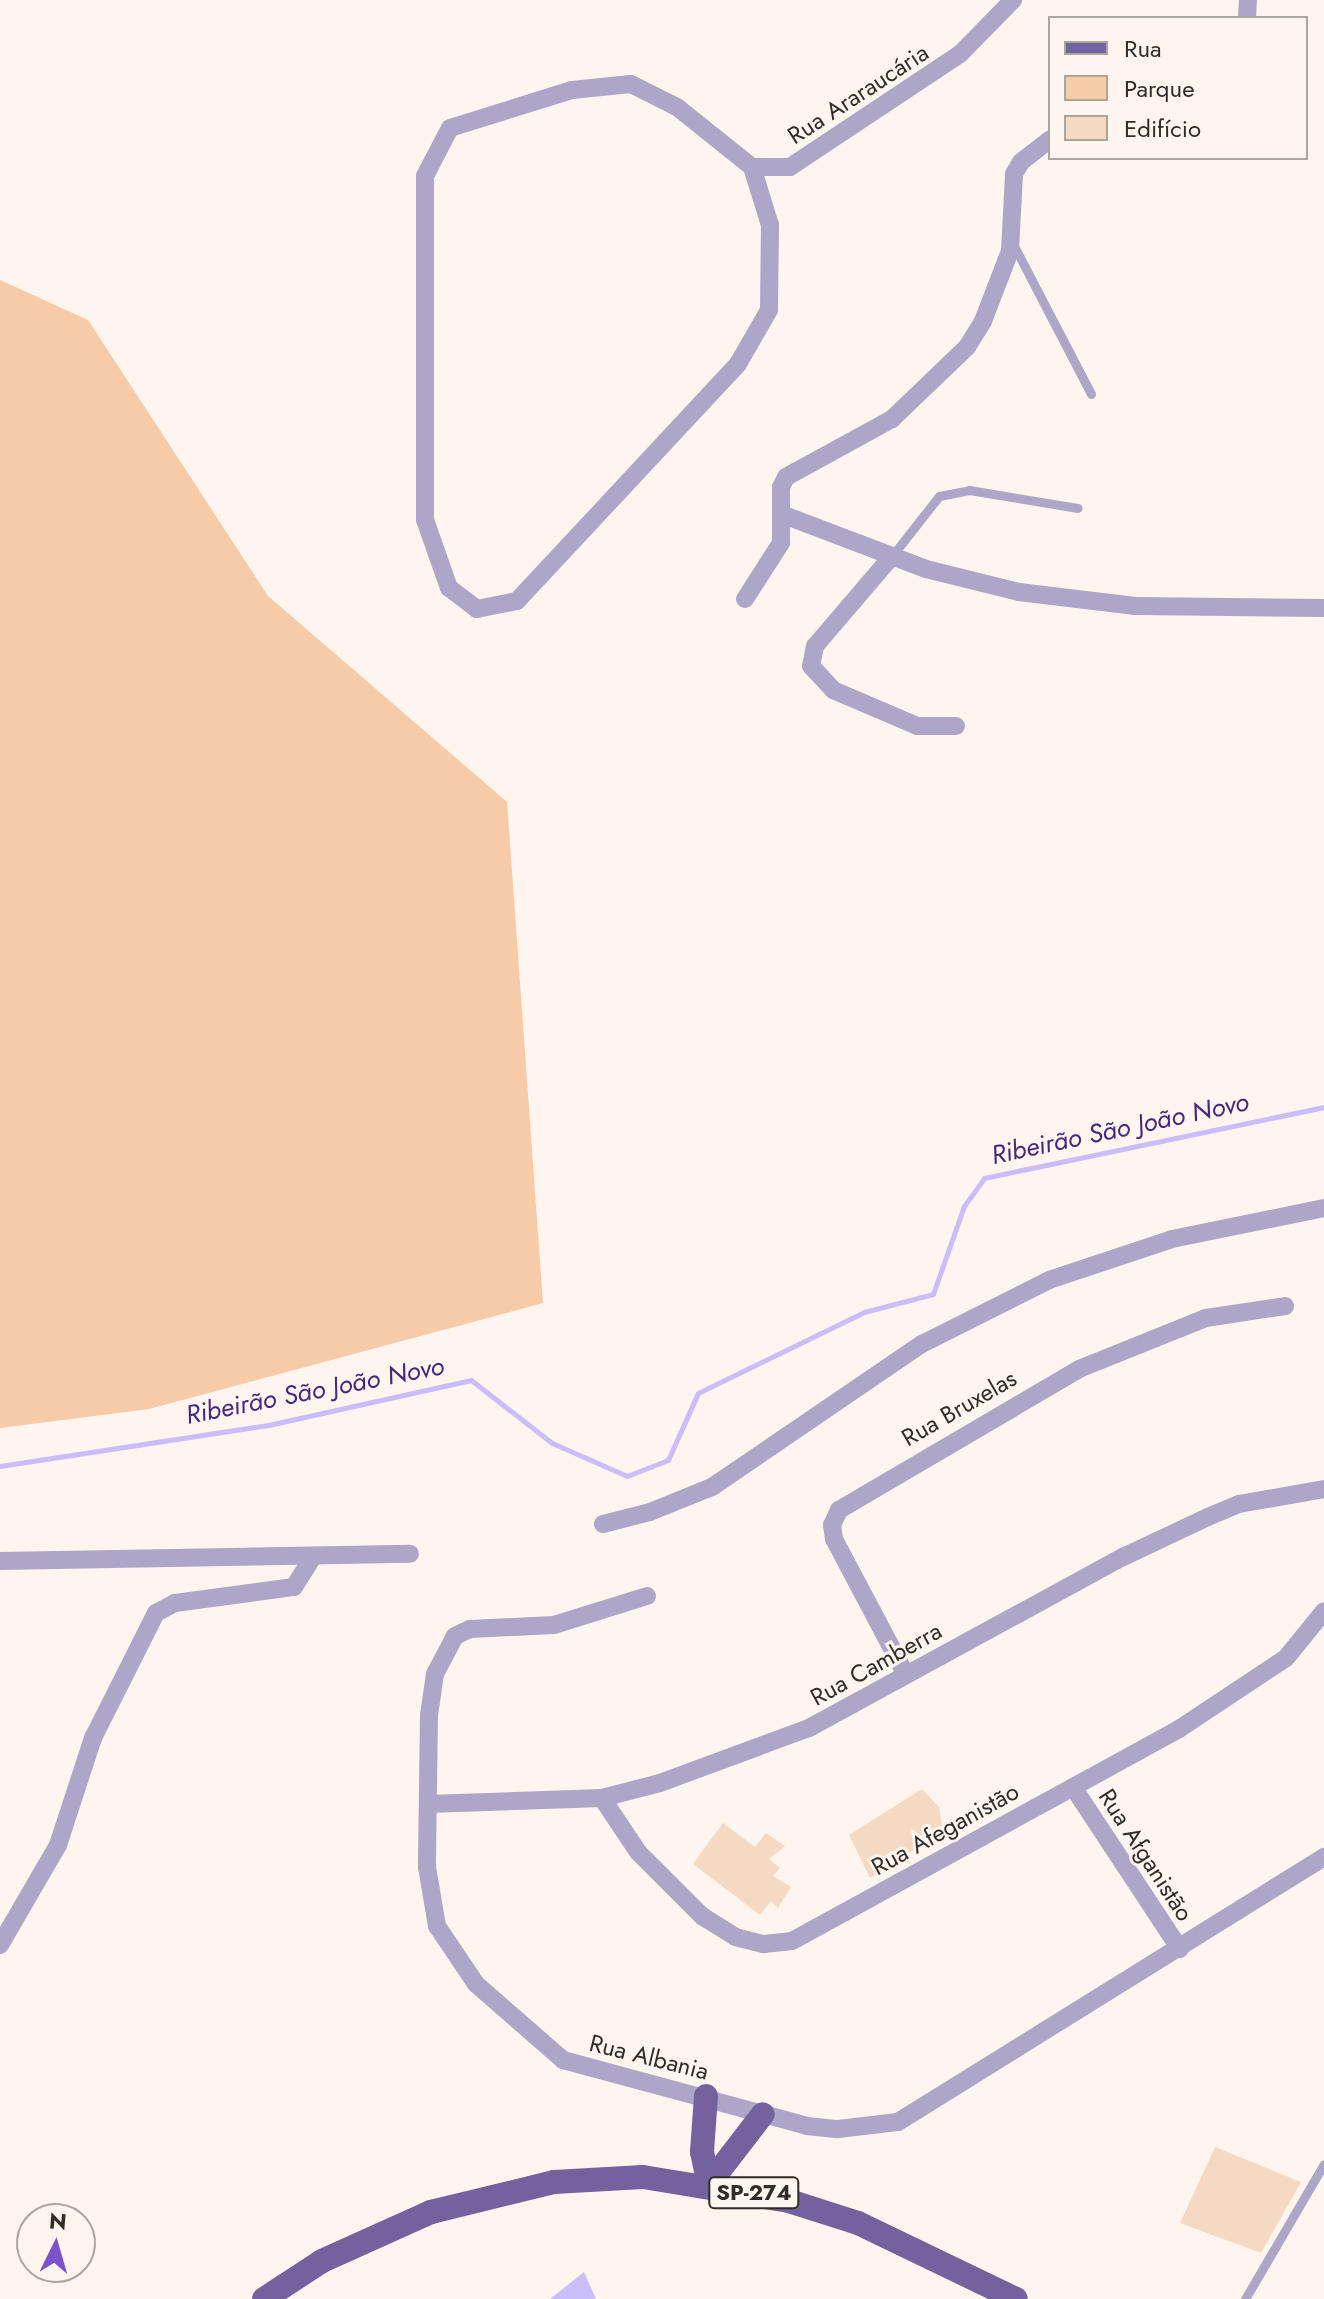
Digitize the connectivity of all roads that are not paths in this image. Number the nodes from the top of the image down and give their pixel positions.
1 (1013, 0) edge
2 (1048, 141) edge
3 (752, 167) junction
4 (1012, 241) junction
5 (1091, 394) dead end
6 (1078, 508) dead end
7 (784, 515) junction
8 (892, 556) junction
9 (745, 599) dead end
10 (1324, 608) edge
11 (956, 726) dead end
12 (1324, 1208) edge
13 (1285, 1306) dead end
14 (1324, 1489) edge
15 (603, 1524) dead end
16 (410, 1554) dead end
17 (311, 1560) junction
18 (0, 1561) edge
19 (647, 1596) dead end
20 (1324, 1611) edge
21 (906, 1675) junction
22 (1073, 1787) junction
23 (602, 1798) junction
24 (428, 1804) junction
25 (1324, 1857) edge
26 (0, 1945) edge
27 (1180, 1949) junction
28 (706, 2096) junction
29 (763, 2114) junction
30 (1324, 2164) edge
31 (709, 2184) junction
32 (264, 2299) edge
33 (1016, 2299) edge
34 (1245, 2299) edge

1 - 3 street, Rua Araraucária
2 - 4 street
3 - 3 street
4 - 5 lane
4 - 7 street
6 - 8 lane
7 - 8 street
7 - 9 street
8 - 10 street
8 - 11 street
12 - 15 street
13 - 21 street, Rua Bruxelas
14 - 21 street, Rua Camberra
16 - 17 street
17 - 18 street
17 - 26 street
19 - 24 street, Rua Albania
20 - 22 street, Rua Afeganistão
21 - 23 street, Rua Camberra
22 - 23 street, Rua Afeganistão
22 - 27 street, Rua Afganistão
23 - 24 street, Rua Camberra
24 - 28 street, Rua Albania
25 - 27 street, Rua Albania
27 - 29 street, Rua Albania
28 - 29 street, Rua Albania
28 - 31 main road
29 - 31 main road
30 - 34 lane
31 - 32 main road, SP-274
31 - 33 main road, SP-274

